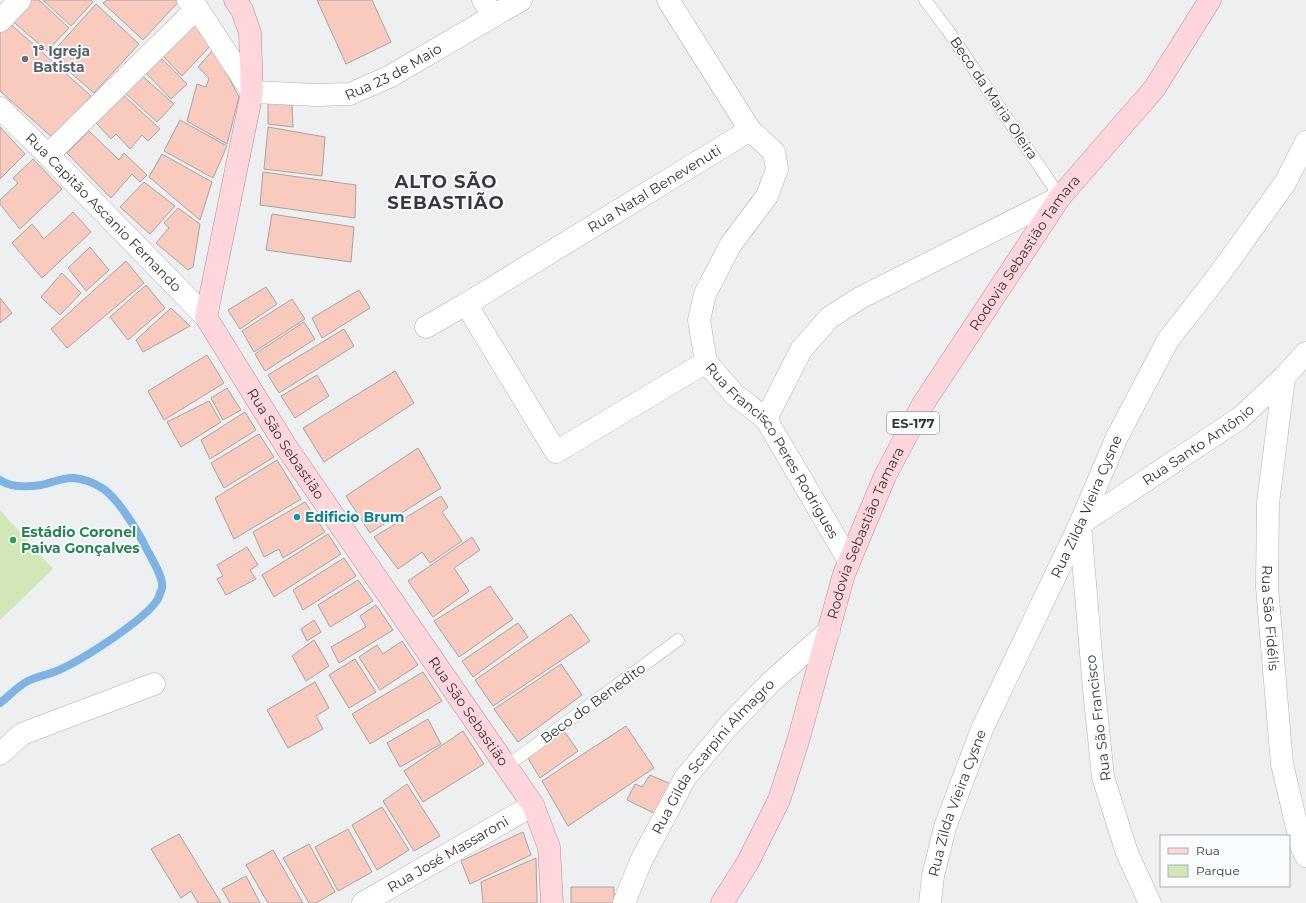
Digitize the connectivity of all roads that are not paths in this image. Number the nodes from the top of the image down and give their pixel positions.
1 (20, 0) edge
2 (235, 0) edge
3 (521, 0) edge
4 (668, 0) edge
5 (925, 0) edge
6 (1210, 0) edge
7 (193, 4) edge
8 (488, 8) edge
9 (0, 21) edge
10 (252, 92) junction
11 (0, 108) edge
12 (750, 130) junction
13 (1306, 142) edge
14 (48, 155) junction
15 (1060, 197) junction
16 (466, 304) junction
17 (206, 317) junction
18 (426, 327) dead end
19 (1306, 353) edge
20 (706, 362) junction
21 (1284, 377) junction
22 (766, 419) junction
23 (1080, 524) junction
24 (849, 561) junction
25 (829, 631) junction
26 (678, 640) dead end
27 (154, 684) dead end
28 (0, 754) edge
29 (507, 766) junction
30 (533, 805) junction
31 (1306, 856) edge
32 (363, 903) edge
33 (552, 903) edge
34 (624, 903) edge
35 (722, 903) edge
36 (930, 903) edge
37 (1150, 903) edge

1 - 9 street
2 - 10 main road
3 - 8 street, Rua 23 de Maio
4 - 12 street
5 - 15 lane, Beco da Maria Oleira
6 - 15 main road, Rodovia Sebastião Tamara / ES-177
7 - 10 street
7 - 14 street
8 - 10 street, Rua 23 de Maio
10 - 17 main road
11 - 14 street, Rua Capitão Ascanio Fernando
12 - 16 street, Rua Natal Benevenuti
12 - 20 street, Rua Francisco Peres Rodrigues
13 - 23 street, Rua Zilda Vieira Cysne
14 - 17 street, Rua Capitão Ascanio Fernando
15 - 22 street
15 - 24 main road, Rodovia Sebastião Tamara / ES-177
16 - 18 street, Rua Natal Benevenuti
16 - 20 street
17 - 29 main road, Rua São Sebastião
19 - 21 street, Rua Santo Antônio
20 - 22 street, Rua Francisco Peres Rodrigues
21 - 23 street, Rua Santo Antônio
21 - 31 street, Rua São Fidélis
22 - 24 street, Rua Francisco Peres Rodrigues
23 - 36 street, Rua Zilda Vieira Cysne
23 - 37 street, Rua São Francisco
24 - 25 main road, Rodovia Sebastião Tamara / ES-177
25 - 34 street, Rua Gilda Scarpini Almagro
25 - 35 main road, Rodovia Sebastião Tamara / ES-177
26 - 29 lane, Beco do Benedito
27 - 28 street
29 - 30 main road, Rua São Sebastião
30 - 32 street, Rua José Massaroni
30 - 33 main road, Rua São Sebastião

